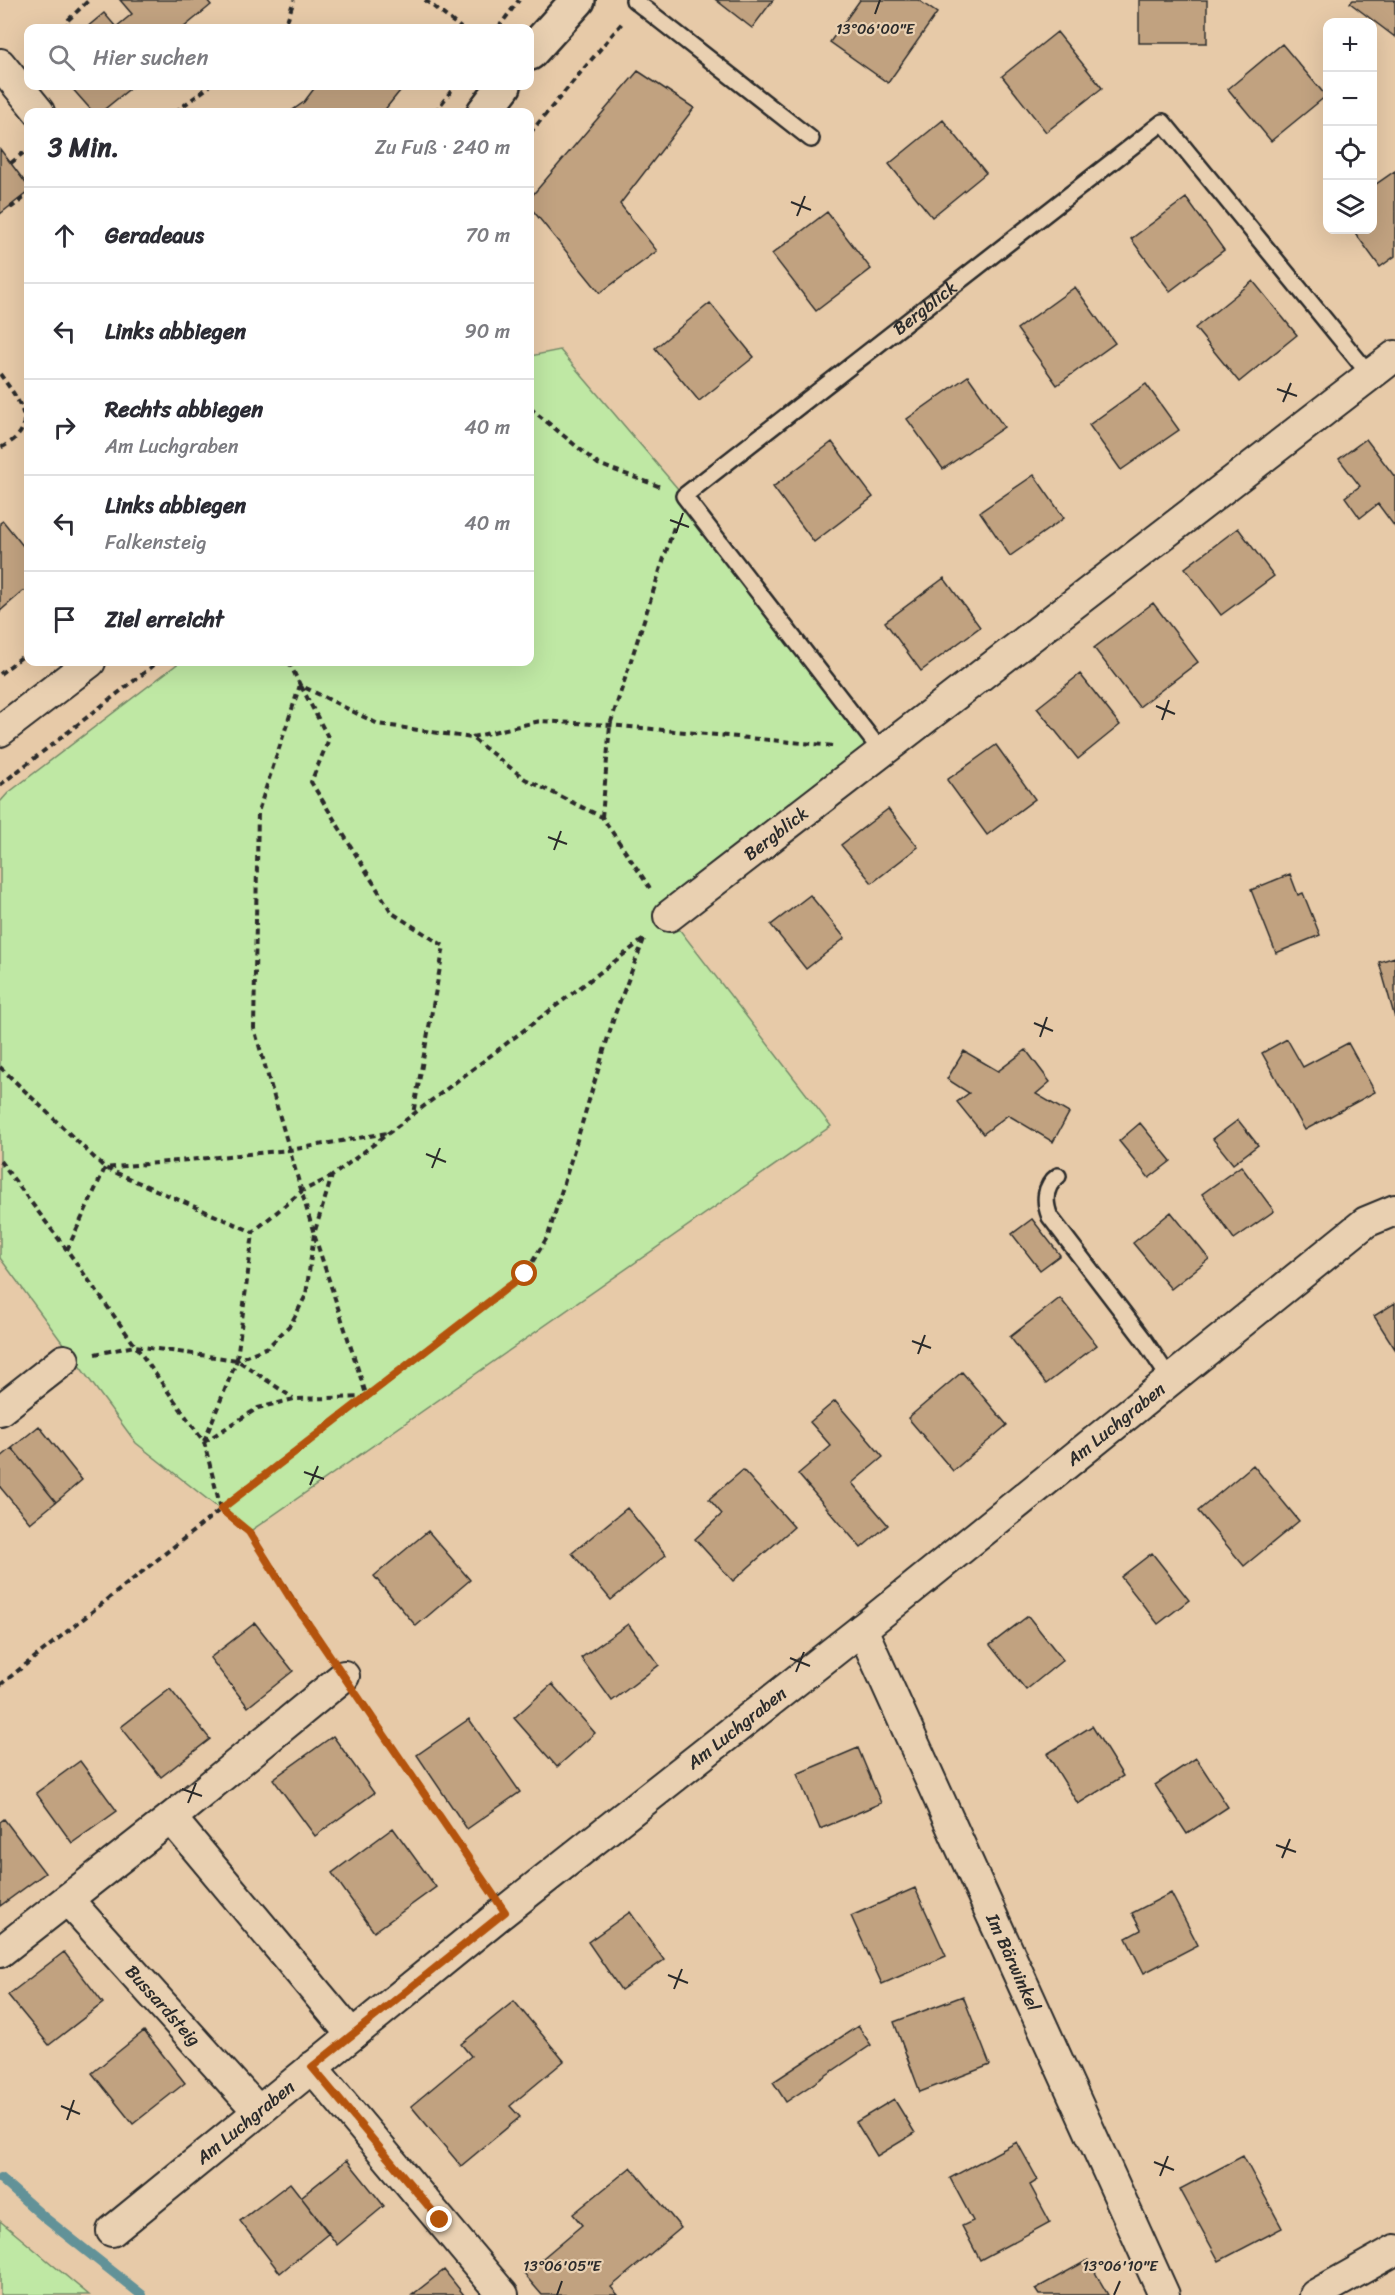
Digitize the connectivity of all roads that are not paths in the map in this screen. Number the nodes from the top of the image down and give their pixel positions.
1 (578, 0) edge
2 (636, 2) edge
3 (534, 49) edge
4 (0, 64) edge
5 (501, 90) edge
6 (36, 108) edge
7 (487, 108) edge
8 (812, 139) dead end
9 (1395, 356) edge
10 (1370, 375) junction
11 (85, 666) edge
12 (0, 731) edge
13 (881, 750) junction
14 (669, 916) road end
15 (1058, 1176) dead end
16 (1395, 1210) edge
17 (64, 1360) road end
18 (1170, 1379) junction
19 (0, 1410) edge
20 (862, 1629) junction
21 (344, 1676) road end
22 (171, 1818) junction
23 (68, 1900) junction
24 (0, 1952) edge
25 (352, 2035) junction
26 (312, 2067) junction
27 (258, 2111) junction
28 (112, 2231) dead end
29 (1395, 2250) edge
30 (503, 2295) edge
31 (1164, 2295) edge
32 (1315, 2295) edge

1 - 3 street
2 - 8 lane
4 - 6 street
5 - 7 street
9 - 10 street, Bergblick
10 - 13 street, Bergblick
10 - 13 lane, Bergblick
11 - 12 street
13 - 14 street, Bergblick
15 - 18 lane
16 - 18 street, Am Luchgraben
17 - 19 street
18 - 20 street, Am Luchgraben
20 - 25 street, Am Luchgraben
20 - 31 street, Im Bärwinkel
21 - 22 street
22 - 23 street
22 - 25 street
23 - 24 street
23 - 27 street, Bussardsteig
25 - 26 street, Am Luchgraben
26 - 27 street, Am Luchgraben
26 - 30 street
27 - 28 street, Am Luchgraben
29 - 32 street

